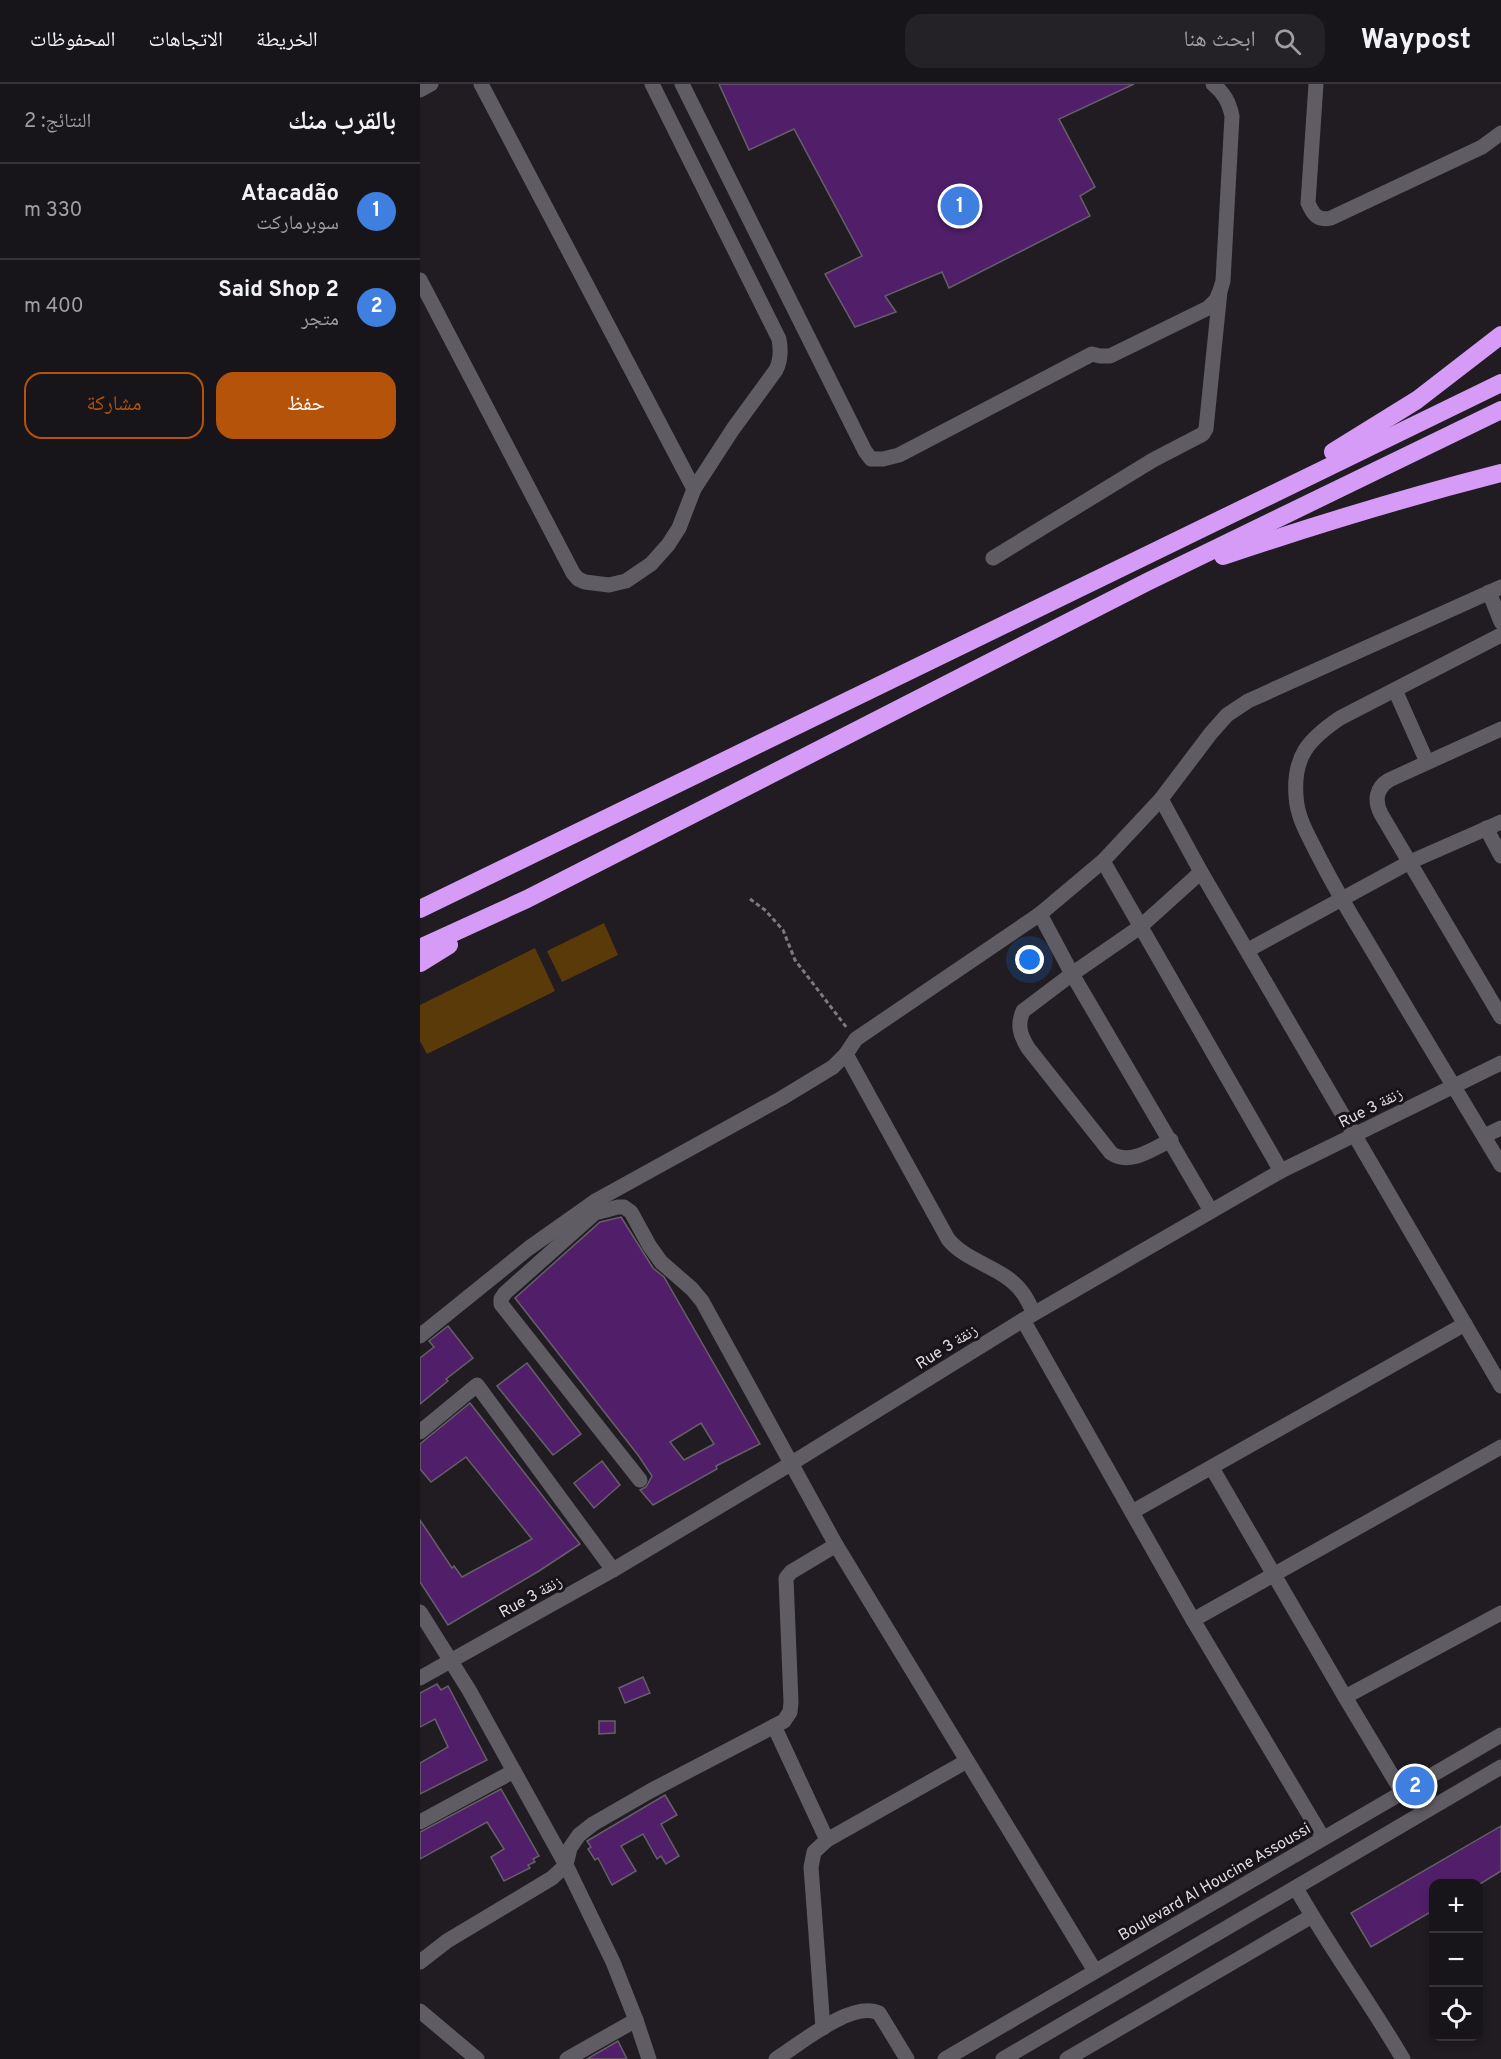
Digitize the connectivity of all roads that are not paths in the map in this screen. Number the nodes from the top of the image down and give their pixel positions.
1 (431, 84) edge
2 (482, 84) edge
3 (652, 84) edge
4 (682, 84) edge
5 (1213, 84) edge
6 (1316, 84) edge
7 (420, 90) edge
8 (1501, 133) edge
9 (420, 280) edge
10 (1220, 291) junction
11 (1501, 335) edge
12 (1501, 383) edge
13 (1501, 410) edge
14 (1501, 473) edge
15 (694, 489) junction
16 (993, 558) dead end
17 (1142, 558) junction
18 (1147, 582) junction
19 (1495, 589) edge
20 (1501, 622) edge
21 (1501, 635) edge
22 (1395, 690) junction
23 (1501, 729) edge
24 (1427, 762) junction
25 (1161, 799) junction
26 (1501, 822) edge
27 (1486, 828) junction
28 (1501, 856) edge
29 (1102, 861) junction
30 (1410, 862) junction
31 (1202, 872) junction
32 (527, 898) junction
33 (1341, 898) junction
34 (420, 908) edge
35 (1040, 914) junction
36 (1140, 927) junction
37 (420, 948) edge
38 (1248, 950) junction
39 (420, 963) edge
40 (1072, 974) junction
41 (1501, 1017) edge
42 (846, 1054) junction
43 (1501, 1063) edge
44 (1453, 1085) junction
45 (1501, 1128) edge
46 (1356, 1135) junction
47 (1484, 1136) junction
48 (1171, 1140) junction
49 (1501, 1165) edge
50 (1281, 1171) junction
51 (1211, 1211) junction
52 (1028, 1316) junction
53 (1465, 1324) junction
54 (420, 1336) edge
55 (1501, 1386) edge
56 (420, 1432) edge
57 (1501, 1447) edge
58 (792, 1463) junction
59 (1212, 1468) junction
60 (640, 1480) dead end
61 (1132, 1512) junction
62 (836, 1545) junction
63 (613, 1570) junction
64 (1274, 1575) junction
65 (420, 1612) edge
66 (1501, 1613) edge
67 (1193, 1620) junction
68 (451, 1661) junction
69 (420, 1678) edge
70 (1345, 1697) junction
71 (774, 1726) junction
72 (1501, 1735) edge
73 (967, 1761) junction
74 (1501, 1767) edge
75 (514, 1771) junction
76 (1402, 1792) junction
77 (420, 1822) edge
78 (1323, 1838) junction
79 (827, 1840) junction
80 (566, 1865) junction
81 (1296, 1887) junction
82 (1312, 1916) junction
83 (420, 1962) edge
84 (1095, 1971) junction
85 (420, 2011) edge
86 (636, 2020) junction
87 (823, 2028) junction
88 (477, 2059) edge
89 (567, 2059) edge
90 (649, 2059) edge
91 (776, 2059) edge
92 (908, 2059) edge
93 (945, 2059) edge
94 (1004, 2059) edge
95 (1067, 2059) edge
96 (1403, 2059) edge

1 - 7 street
2 - 15 street
3 - 15 street
4 - 10 street
5 - 10 street
6 - 8 street
9 - 15 street
10 - 16 street
11 - 17 highway
12 - 17 highway
13 - 18 highway
14 - 18 highway
17 - 34 highway
18 - 32 highway
19 - 20 street
19 - 25 street
21 - 22 street
22 - 24 street
22 - 33 street
23 - 24 street
24 - 30 street
25 - 29 street
25 - 31 street
26 - 27 street
27 - 28 street
27 - 30 street
29 - 35 street
29 - 36 street
30 - 33 street
30 - 41 street
31 - 36 street
31 - 38 street
32 - 37 highway
32 - 39 highway
33 - 38 street
33 - 44 street
35 - 40 street
35 - 42 street
36 - 40 street
36 - 50 street
38 - 46 street
40 - 48 street
40 - 48 street
42 - 52 street
42 - 54 street
43 - 44 street, Rue 3 زنقة
44 - 46 street, Rue 3 زنقة
44 - 47 street
45 - 47 street
46 - 50 street, Rue 3 زنقة
46 - 53 street
47 - 49 street
48 - 51 street
50 - 51 street, Rue 3 زنقة
51 - 52 street, Rue 3 زنقة
52 - 58 street, Rue 3 زنقة
52 - 61 street
53 - 55 street
53 - 59 street
56 - 63 street
57 - 64 street
58 - 60 street
58 - 62 street
58 - 63 street, Rue 3 زنقة
59 - 61 street
59 - 64 street
61 - 67 street
62 - 71 street
62 - 73 street
63 - 68 street, Rue 3 زنقة
64 - 67 street
64 - 70 street
65 - 68 street
66 - 70 street
67 - 78 street
68 - 69 street, Rue 3 زنقة
68 - 75 street
70 - 76 street
71 - 79 street
71 - 80 street
72 - 76 street, Boulevard Al Houcine Assoussi
73 - 79 street
73 - 84 street
74 - 81 street
75 - 77 street
75 - 80 street
76 - 78 street, Boulevard Al Houcine Assoussi
78 - 84 street, Boulevard Al Houcine Assoussi
79 - 87 street
80 - 83 street
80 - 86 street
81 - 82 street
81 - 94 street
82 - 95 street
82 - 96 street
84 - 93 street, Boulevard Al Houcine Assoussi
85 - 88 street
86 - 89 street
86 - 90 street
87 - 91 street
87 - 92 street

